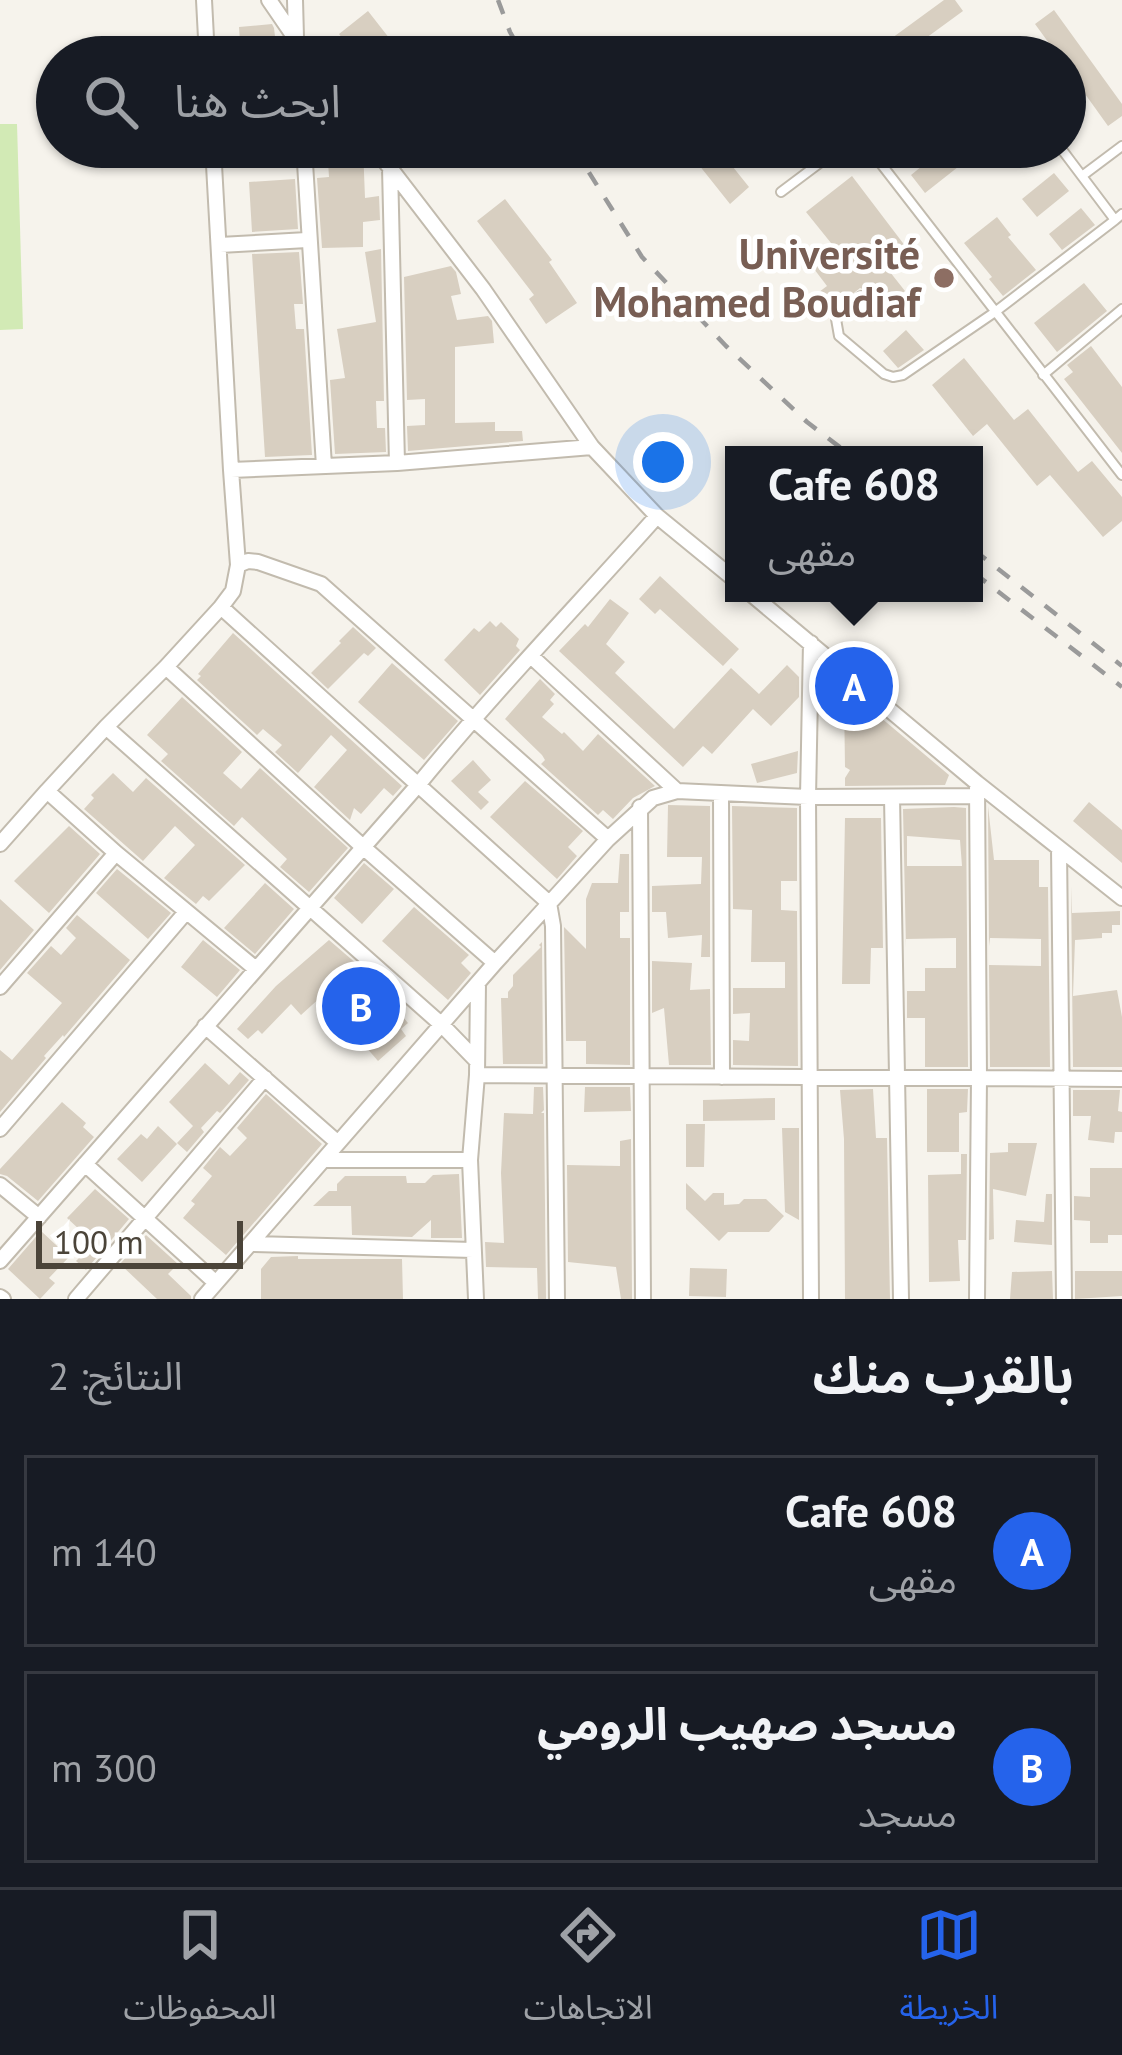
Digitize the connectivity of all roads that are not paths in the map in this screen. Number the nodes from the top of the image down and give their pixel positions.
1 (204, 0) edge
2 (269, 0) edge
3 (295, 0) edge
4 (207, 36) edge
5 (295, 36) edge
6 (296, 36) edge
7 (1122, 146) edge
8 (214, 168) edge
9 (305, 168) edge
10 (390, 168) joint
11 (813, 168) edge
12 (884, 168) edge
13 (1076, 168) edge
14 (1082, 176) junction
15 (781, 192) dead end
16 (1118, 217) edge
17 (308, 240) junction
18 (220, 245) junction
19 (860, 296) dead end
20 (1122, 309) edge
21 (995, 312) junction
22 (1043, 375) junction
23 (592, 447) junction
24 (397, 463) junction
25 (324, 466) junction
26 (231, 470) junction
27 (1122, 475) edge
28 (657, 516) junction
29 (238, 565) junction
30 (725, 572) edge
31 (762, 602) edge
32 (221, 607) junction
33 (811, 644) junction
34 (532, 657) junction
35 (166, 667) junction
36 (472, 720) junction
37 (106, 727) junction
38 (418, 785) junction
39 (976, 790) junction
40 (47, 791) junction
41 (677, 791) junction
42 (721, 793) junction
43 (808, 797) junction
44 (892, 797) junction
45 (640, 808) junction
46 (608, 839) junction
47 (0, 844) edge
48 (363, 848) junction
49 (1058, 848) junction
50 (116, 853) junction
51 (1122, 898) edge
52 (549, 904) junction
53 (311, 909) junction
54 (186, 912) junction
55 (495, 963) junction
56 (256, 969) junction
57 (478, 983) junction
58 (0, 987) edge
59 (442, 1025) junction
60 (205, 1026) junction
61 (477, 1068) junction
62 (556, 1076) junction
63 (641, 1076) junction
64 (722, 1077) junction
65 (811, 1077) junction
66 (265, 1078) junction
67 (897, 1078) junction
68 (979, 1078) junction
69 (1062, 1079) junction
70 (1122, 1079) edge
71 (0, 1130) edge
72 (338, 1143) junction
73 (324, 1160) junction
74 (470, 1160) junction
75 (85, 1164) junction
76 (0, 1185) edge
77 (39, 1217) junction
78 (145, 1218) junction
79 (252, 1244) junction
80 (472, 1250) junction
81 (0, 1261) edge
82 (216, 1283) junction
83 (76, 1299) edge
84 (202, 1299) edge
85 (476, 1299) edge
86 (557, 1299) edge
87 (643, 1299) edge
88 (811, 1299) edge
89 (901, 1299) edge
90 (976, 1299) edge
91 (1064, 1299) edge

1 - 4 street
2 - 5 street
3 - 6 street
7 - 14 lane
8 - 18 street
9 - 17 street
10 - 23 street
10 - 24 street
11 - 15 lane
12 - 21 lane
13 - 14 lane
14 - 16 lane
16 - 21 lane
17 - 18 street
17 - 25 street
18 - 26 street
19 - 21 lane
20 - 22 lane
21 - 22 lane
22 - 27 lane
23 - 24 street
23 - 28 street
24 - 25 street
25 - 26 street
26 - 29 street
28 - 30 street
28 - 34 street
29 - 32 street
29 - 36 street
31 - 33 street
32 - 35 street
32 - 38 street
33 - 39 street
33 - 43 street
34 - 36 street
34 - 41 street
35 - 37 street
35 - 48 street
36 - 38 street
36 - 46 street
37 - 40 street
37 - 53 street
38 - 48 street
38 - 52 street
39 - 44 street
39 - 49 street
39 - 68 street
40 - 47 street
40 - 50 street
41 - 42 street
41 - 45 street
42 - 43 street
42 - 64 street
43 - 44 street
43 - 65 street
44 - 67 street
45 - 46 street
45 - 63 street
46 - 52 street
48 - 53 street
48 - 55 street
49 - 51 street
49 - 69 street
50 - 54 street
50 - 58 street
52 - 55 street
52 - 62 street
53 - 56 street
53 - 59 street
54 - 56 street
54 - 71 street
55 - 57 street
56 - 60 street
57 - 59 street
57 - 61 street
59 - 61 street
59 - 72 street
60 - 66 street
60 - 75 street
61 - 62 street
61 - 74 street
62 - 63 street
62 - 86 street
63 - 64 street
63 - 87 street
64 - 65 street
65 - 67 street
65 - 88 street
66 - 72 street
66 - 78 street
67 - 68 street
67 - 89 street
68 - 69 street
68 - 90 street
69 - 70 street
69 - 91 street
72 - 73 street
73 - 74 street
73 - 79 street
74 - 80 street
75 - 77 street
75 - 78 street
76 - 77 street
77 - 81 street
78 - 82 street
78 - 83 street
79 - 80 street
79 - 82 street
80 - 85 street
82 - 84 street

